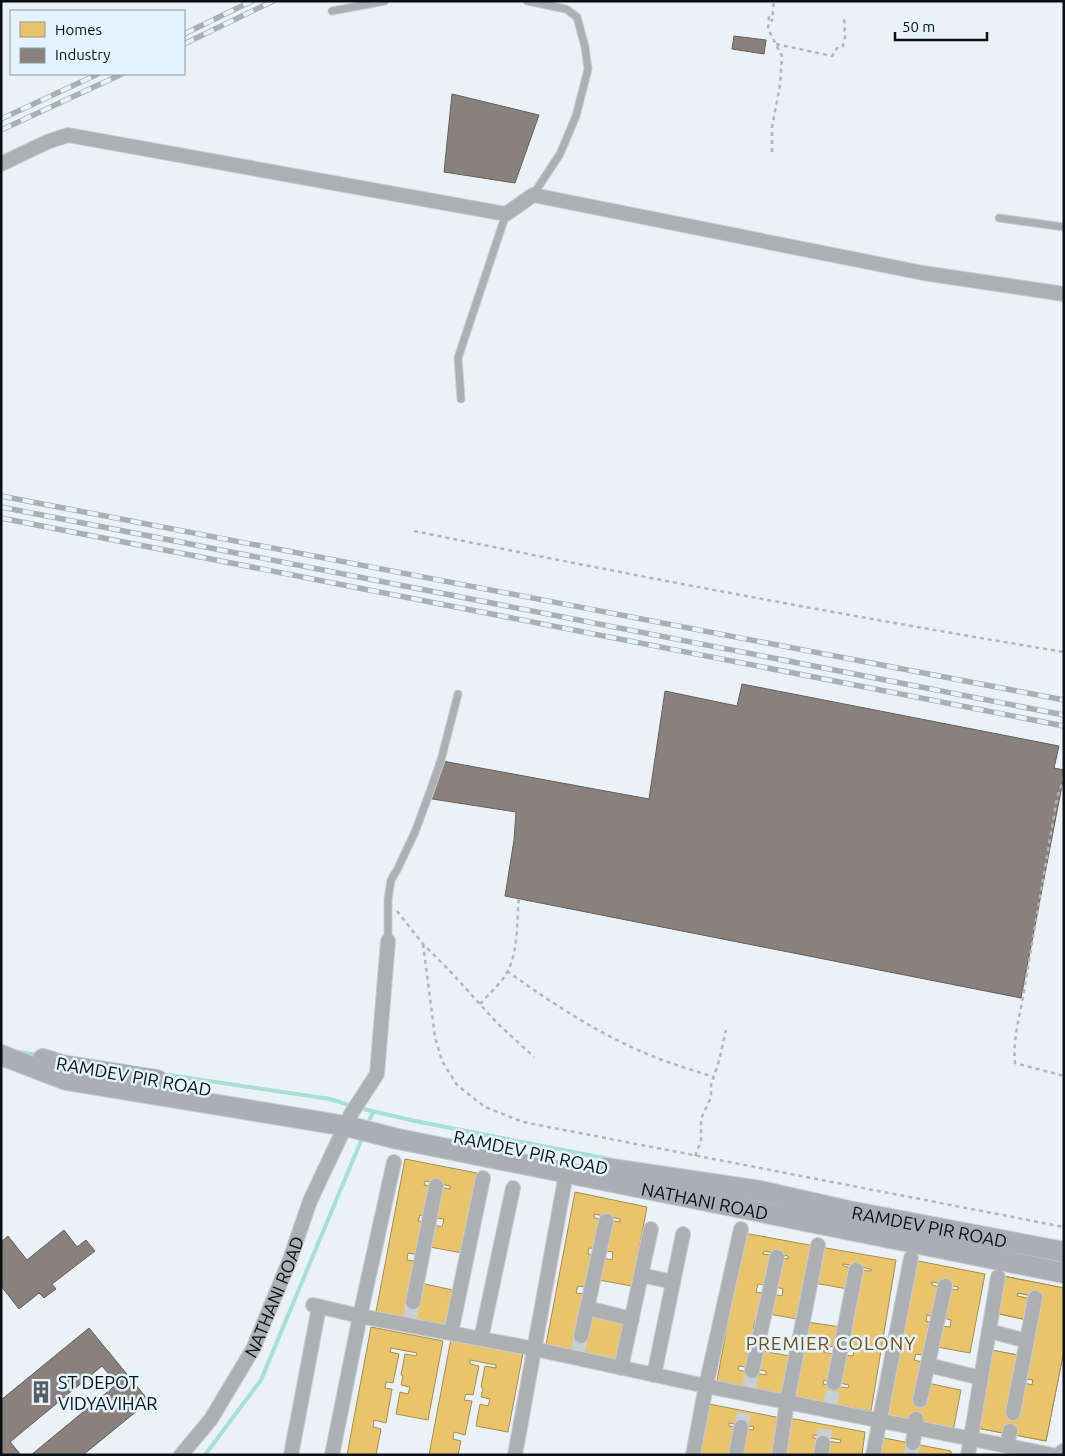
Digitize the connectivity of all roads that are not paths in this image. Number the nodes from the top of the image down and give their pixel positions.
1 (385, 1) edge
2 (527, 1) edge
3 (332, 11) dead end
4 (1, 164) edge
5 (533, 195) junction
6 (506, 214) junction
7 (999, 218) dead end
8 (1064, 227) edge
9 (1064, 294) edge
10 (461, 399) dead end
11 (458, 694) dead end
12 (388, 941) joint
13 (1, 1044) edge
14 (1, 1055) edge
15 (361, 1123) junction
16 (394, 1162) dead end
17 (566, 1173) junction
18 (483, 1178) dead end
19 (436, 1186) dead end
20 (513, 1188) dead end
21 (749, 1190) junction
22 (745, 1210) junction
23 (606, 1221) dead end
24 (651, 1229) dead end
25 (741, 1229) dead end
26 (683, 1234) dead end
27 (916, 1242) junction
28 (818, 1245) dead end
29 (1064, 1252) edge
30 (777, 1257) dead end
31 (856, 1270) dead end
32 (1064, 1273) edge
33 (641, 1275) junction
34 (998, 1277) dead end
35 (673, 1282) junction
36 (945, 1286) dead end
37 (1035, 1298) dead end
38 (412, 1302) tunnel mouth
39 (587, 1308) junction
40 (360, 1316) junction
41 (632, 1318) junction
42 (989, 1331) junction
43 (451, 1333) junction
44 (581, 1336) tunnel mouth
45 (481, 1339) junction
46 (1027, 1340) junction
47 (535, 1349) junction
48 (928, 1365) junction
49 (621, 1368) junction
50 (752, 1372) tunnel mouth
51 (654, 1375) junction
52 (981, 1378) junction
53 (834, 1383) tunnel mouth
54 (706, 1386) junction
55 (920, 1400) dead end
56 (787, 1402) junction
57 (1013, 1413) dead end
58 (880, 1420) junction
59 (916, 1422) junction
60 (742, 1427) tunnel mouth
61 (1010, 1431) dead end
62 (970, 1438) junction
63 (913, 1443) tunnel mouth
64 (1007, 1445) junction
65 (181, 1455) edge
66 (290, 1455) edge
67 (332, 1455) edge
68 (515, 1455) edge
69 (693, 1455) edge
70 (736, 1455) edge
71 (779, 1455) edge
72 (873, 1455) edge
73 (968, 1455) edge
74 (1053, 1455) edge

1 - 3 lane
2 - 5 lane
4 - 6 street
5 - 6 street
5 - 9 street
6 - 10 lane
7 - 8 lane
11 - 12 lane
12 - 15 street
13 - 15 street, RAMDEV PIR ROAD
14 - 15 street, NATHANI ROAD
15 - 17 street, NATHANI ROAD
15 - 65 street, NATHANI ROAD
16 - 40 street
17 - 21 street, RAMDEV PIR ROAD
17 - 22 street, NATHANI ROAD
17 - 47 street
18 - 43 street
19 - 38 street
20 - 45 street
21 - 22 street
21 - 27 street, RAMDEV PIR ROAD
22 - 27 street, NATHANI ROAD
23 - 39 street
24 - 33 street
25 - 54 street
26 - 35 street
27 - 29 street, RAMDEV PIR ROAD
27 - 32 street, NATHANI ROAD
27 - 58 street
28 - 56 street
30 - 50 street
31 - 53 street
33 - 35 street
33 - 41 street
34 - 42 street
35 - 51 street
36 - 48 street
37 - 46 street
39 - 41 street
39 - 44 street
40 - 43 street
40 - 66 street
40 - 67 street
41 - 49 street
42 - 46 street
42 - 52 street
43 - 45 street
45 - 47 street
46 - 57 street
47 - 49 street
47 - 68 street
48 - 52 street
48 - 55 street
49 - 51 street
51 - 54 street
52 - 62 street
54 - 56 street
54 - 69 street
56 - 58 street
56 - 71 street
58 - 59 street
58 - 72 street
59 - 62 street
59 - 63 street
60 - 70 street
61 - 64 street
62 - 64 street
62 - 73 street
64 - 74 street

